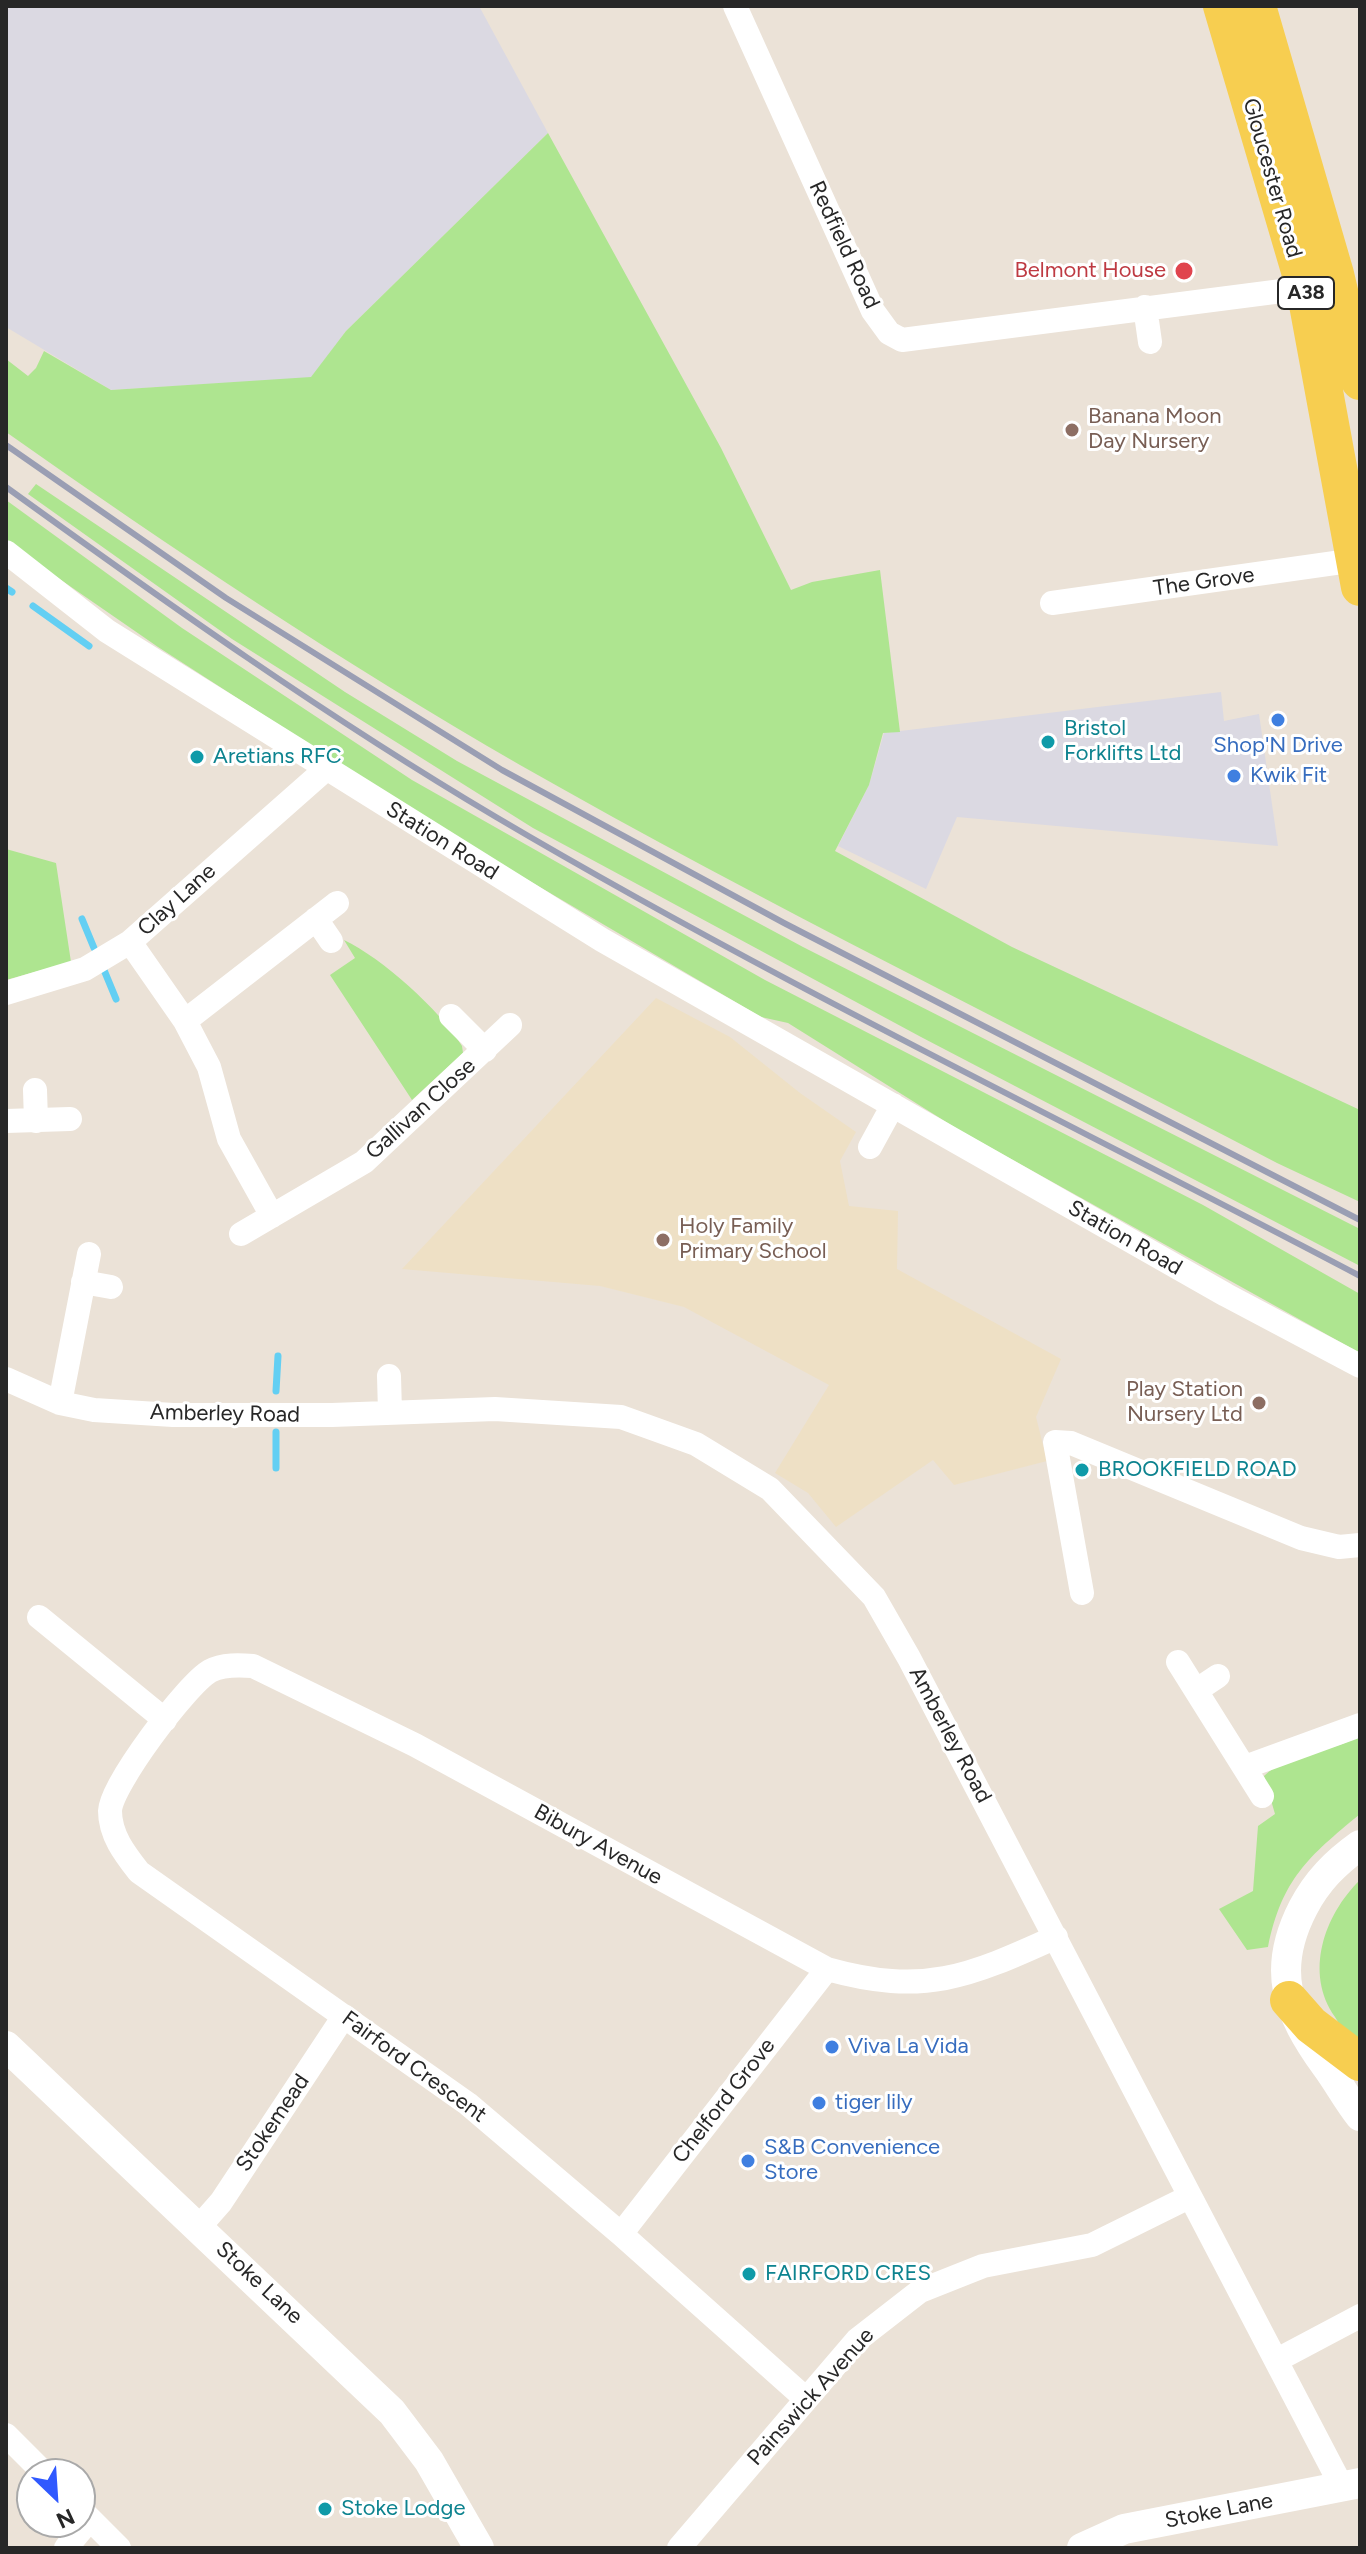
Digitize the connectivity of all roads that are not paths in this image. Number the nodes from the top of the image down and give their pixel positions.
1 (735, 6) edge
2 (1222, 6) edge
3 (1257, 6) edge
4 (1305, 288) junction
5 (1145, 307) junction
6 (1150, 342) dead end
7 (1360, 381) edge
8 (6, 552) edge
9 (1358, 574) edge
10 (1052, 603) dead end
11 (326, 769) junction
12 (337, 903) dead end
13 (316, 919) junction
14 (331, 941) dead end
15 (130, 942) junction
16 (6, 993) edge
17 (451, 1016) dead end
18 (185, 1021) junction
19 (510, 1025) dead end
20 (485, 1050) junction
21 (35, 1090) dead end
22 (893, 1105) junction
23 (70, 1119) dead end
24 (6, 1121) edge
25 (36, 1121) junction
26 (870, 1147) dead end
27 (272, 1216) junction
28 (241, 1234) dead end
29 (89, 1254) dead end
30 (83, 1282) junction
31 (111, 1287) dead end
32 (1360, 1366) edge
33 (389, 1376) dead end
34 (6, 1379) edge
35 (60, 1403) junction
36 (390, 1412) junction
37 (1360, 1545) edge
38 (1082, 1593) dead end
39 (39, 1617) dead end
40 (1178, 1662) dead end
41 (1218, 1676) dead end
42 (1197, 1690) junction
43 (165, 1720) junction
44 (1360, 1725) edge
45 (1245, 1767) junction
46 (1262, 1796) dead end
47 (1360, 1845) edge
48 (1056, 1937) junction
49 (827, 1969) junction
50 (1289, 2000) joint
51 (344, 2016) junction
52 (6, 2046) edge
53 (1344, 2065) edge
54 (1360, 2089) edge
55 (1360, 2116) edge
56 (1189, 2197) junction
57 (199, 2227) junction
58 (621, 2234) junction
59 (1360, 2316) edge
60 (1277, 2360) junction
61 (806, 2399) junction
62 (6, 2435) edge
63 (29, 2458) edge
64 (1351, 2485) edge
65 (96, 2525) edge
66 (119, 2548) edge
67 (479, 2548) edge
68 (679, 2548) edge
69 (1082, 2548) edge

1 - 5 street, Redfield Road
2 - 4 main road, Gloucester Road / A38
3 - 7 main road, Gloucester Road / A38
4 - 5 street, Redfield Road
4 - 9 main road, Gloucester Road / A38
5 - 6 street
8 - 11 street, Station Road
9 - 10 street, The Grove
11 - 15 street, Clay Lane
11 - 22 street, Station Road
12 - 13 street
13 - 14 street
13 - 18 street
15 - 16 street, Clay Lane
15 - 18 street
17 - 20 street, Gallivan Close
18 - 27 street
19 - 20 street, Gallivan Close
20 - 27 street, Gallivan Close
21 - 25 street
22 - 26 street
22 - 32 street, Station Road
23 - 25 street
24 - 25 street
27 - 28 street, Gallivan Close
29 - 30 street
30 - 31 street
30 - 35 street
33 - 36 street
34 - 35 street, Amberley Road
35 - 36 street, Amberley Road
36 - 48 street, Amberley Road
37 - 38 street
39 - 43 street
40 - 42 street
41 - 42 street
42 - 45 street
43 - 49 street, Bibury Avenue
43 - 51 street, Fairford Crescent
44 - 45 street
45 - 46 street
47 - 50 street
48 - 49 street, Bibury Avenue
48 - 56 street, Amberley Road
49 - 58 street, Chelford Grove
50 - 53 main road
51 - 57 street, Stokemead
51 - 58 street, Fairford Crescent
52 - 57 street, Stoke Lane
53 - 54 street
53 - 55 street
56 - 60 street, Amberley Road
56 - 61 street, Painswick Avenue
57 - 67 street, Stoke Lane
58 - 61 street, Fairford Crescent
59 - 60 street
60 - 64 street, Amberley Road
61 - 68 street, Painswick Avenue
62 - 63 street
64 - 69 street, Stoke Lane
65 - 66 street

